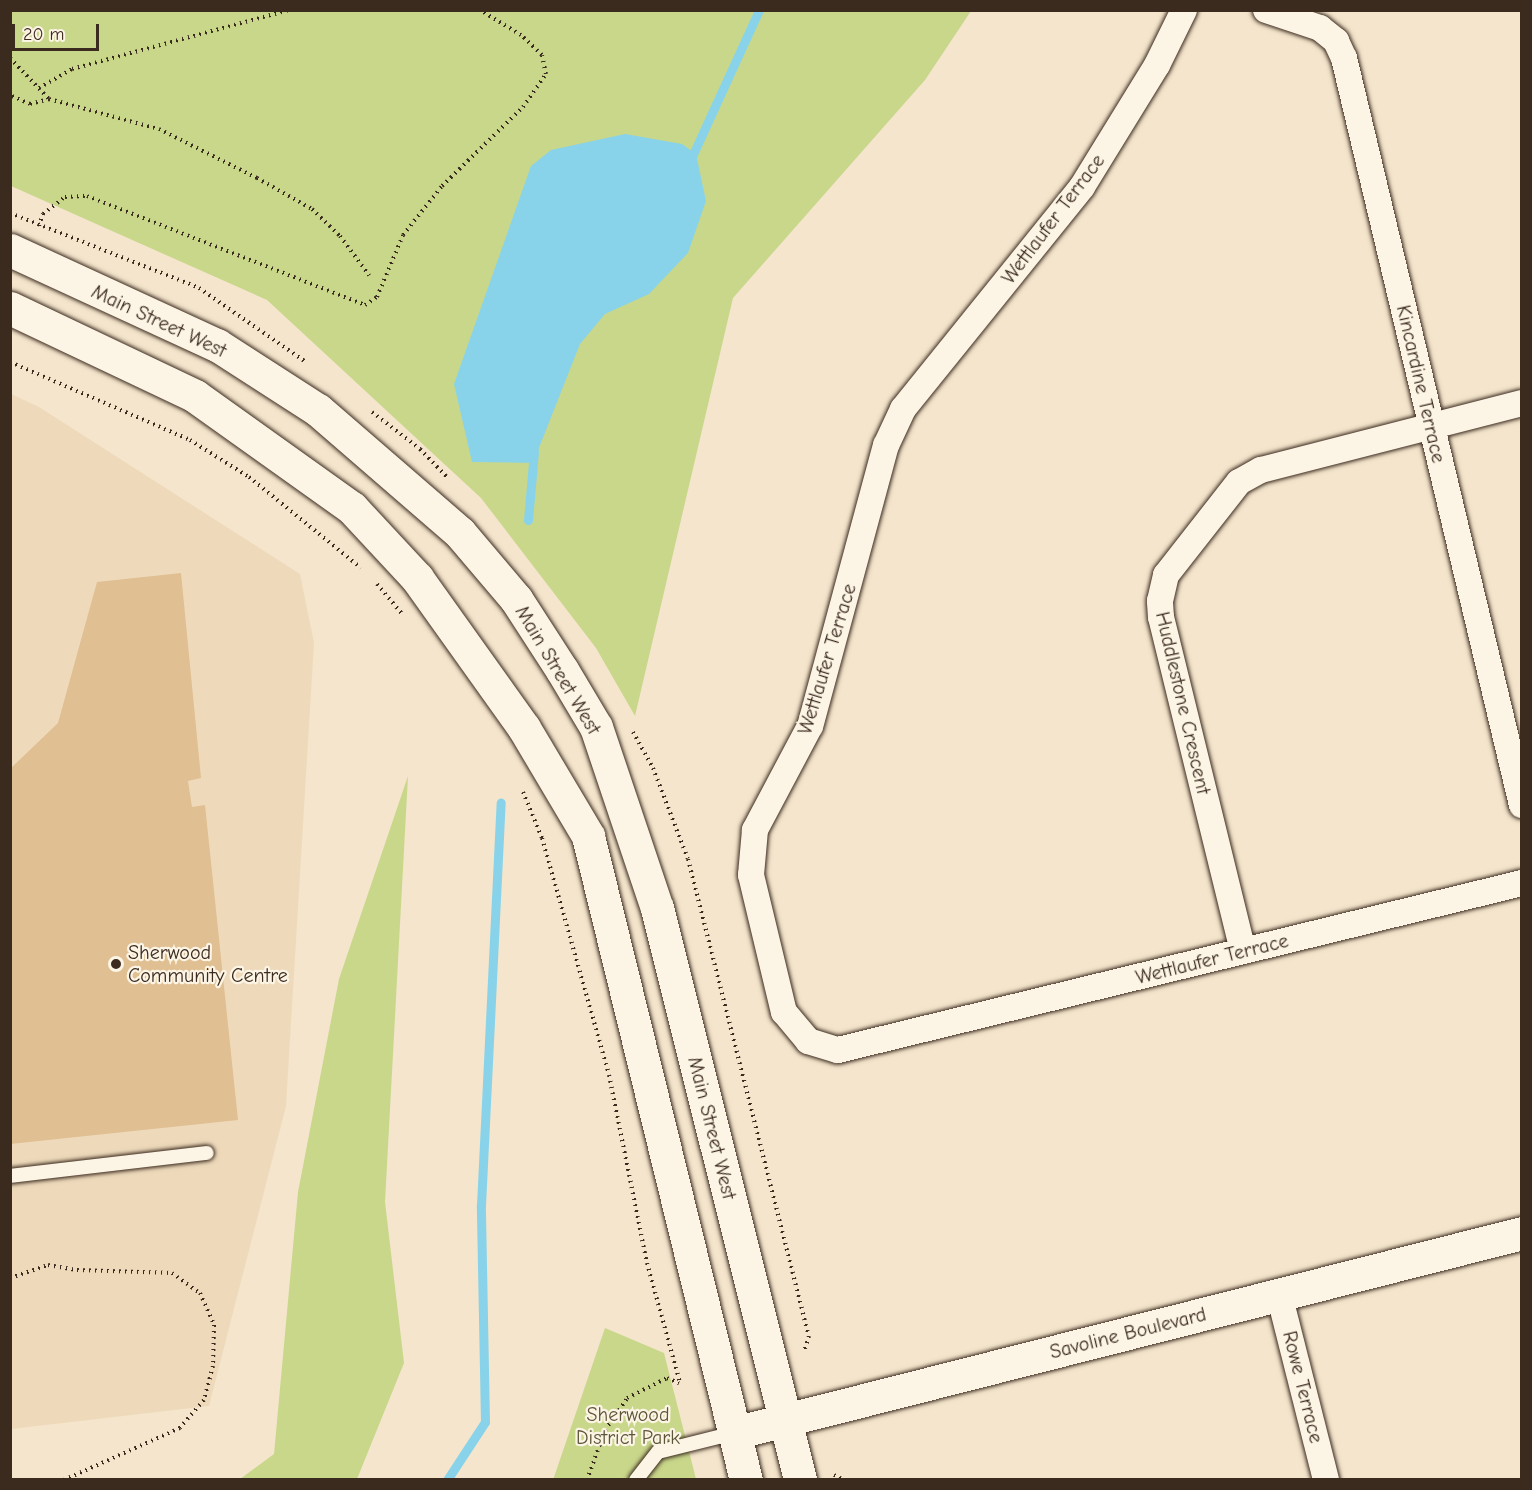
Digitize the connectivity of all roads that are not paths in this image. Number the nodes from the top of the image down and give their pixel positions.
1 (1184, 10) edge
2 (1266, 10) edge
3 (18, 254) edge
4 (10, 308) edge
5 (1521, 403) edge
6 (1431, 425) junction
7 (1521, 805) edge
8 (1521, 883) edge
9 (1243, 951) junction
10 (207, 1153) dead end
11 (10, 1176) edge
12 (1521, 1233) edge
13 (1280, 1294) junction
14 (785, 1420) junction
15 (734, 1433) junction
16 (636, 1479) edge
17 (746, 1479) edge
18 (800, 1479) edge
19 (1326, 1479) edge

1 - 9 street, Wettlaufer Terrace
2 - 6 street, Kincardine Terrace
3 - 14 main road, Main Street West
4 - 15 main road
5 - 6 street, Huddlestone Crescent
6 - 7 street, Kincardine Terrace
6 - 9 street, Huddlestone Crescent
8 - 9 street, Wettlaufer Terrace
10 - 11 lane
12 - 13 main road, Savoline Boulevard
13 - 14 main road, Savoline Boulevard
13 - 19 street, Rowe Terrace
14 - 15 main road, Savoline Boulevard
14 - 18 main road, Main Street West
15 - 16 lane
15 - 17 main road

